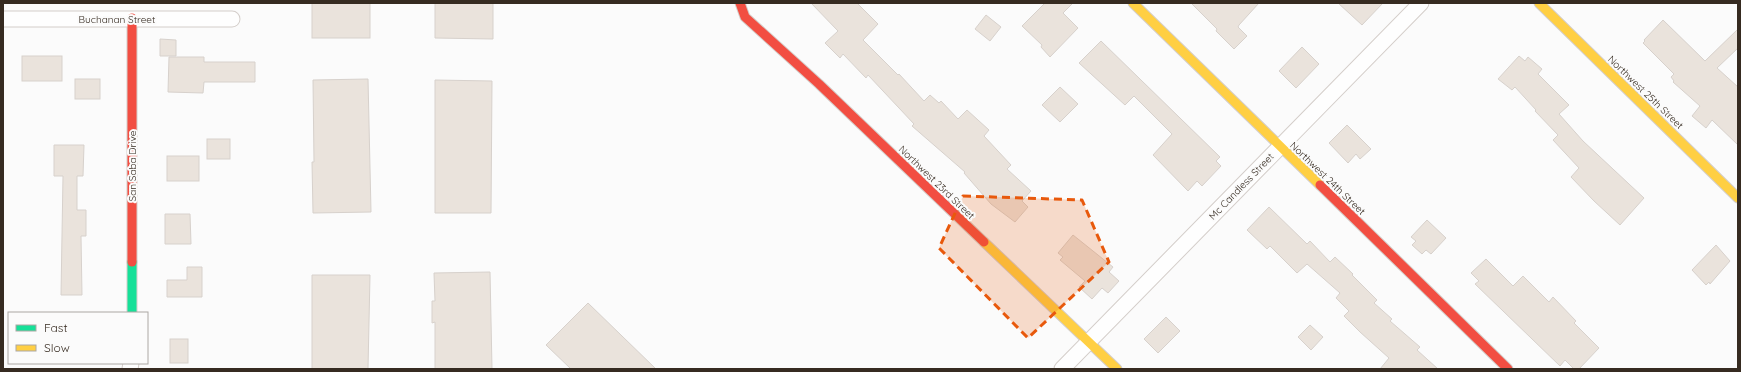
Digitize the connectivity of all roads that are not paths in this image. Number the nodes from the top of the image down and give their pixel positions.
1 (1132, 3) edge
2 (1421, 3) edge
3 (1539, 3) edge
4 (741, 6) edge
5 (132, 18) junction
6 (3, 19) edge
7 (232, 19) dead end
8 (1280, 147) junction
9 (1738, 198) edge
10 (132, 312) edge
11 (1089, 341) junction
12 (1062, 369) edge
13 (1117, 369) edge
14 (1508, 369) edge

1 - 8 street, Northwest 24th Street
2 - 8 street, Mc Candless Street
3 - 9 street, Northwest 25th Street
4 - 11 street, Northwest 23rd Street
5 - 6 street, Buchanan Street
5 - 7 street, Buchanan Street
5 - 10 street, San Saba Drive
8 - 11 street, Mc Candless Street
8 - 14 street, Northwest 24th Street
11 - 12 street, Mc Candless Street
11 - 13 street, Northwest 23rd Street

